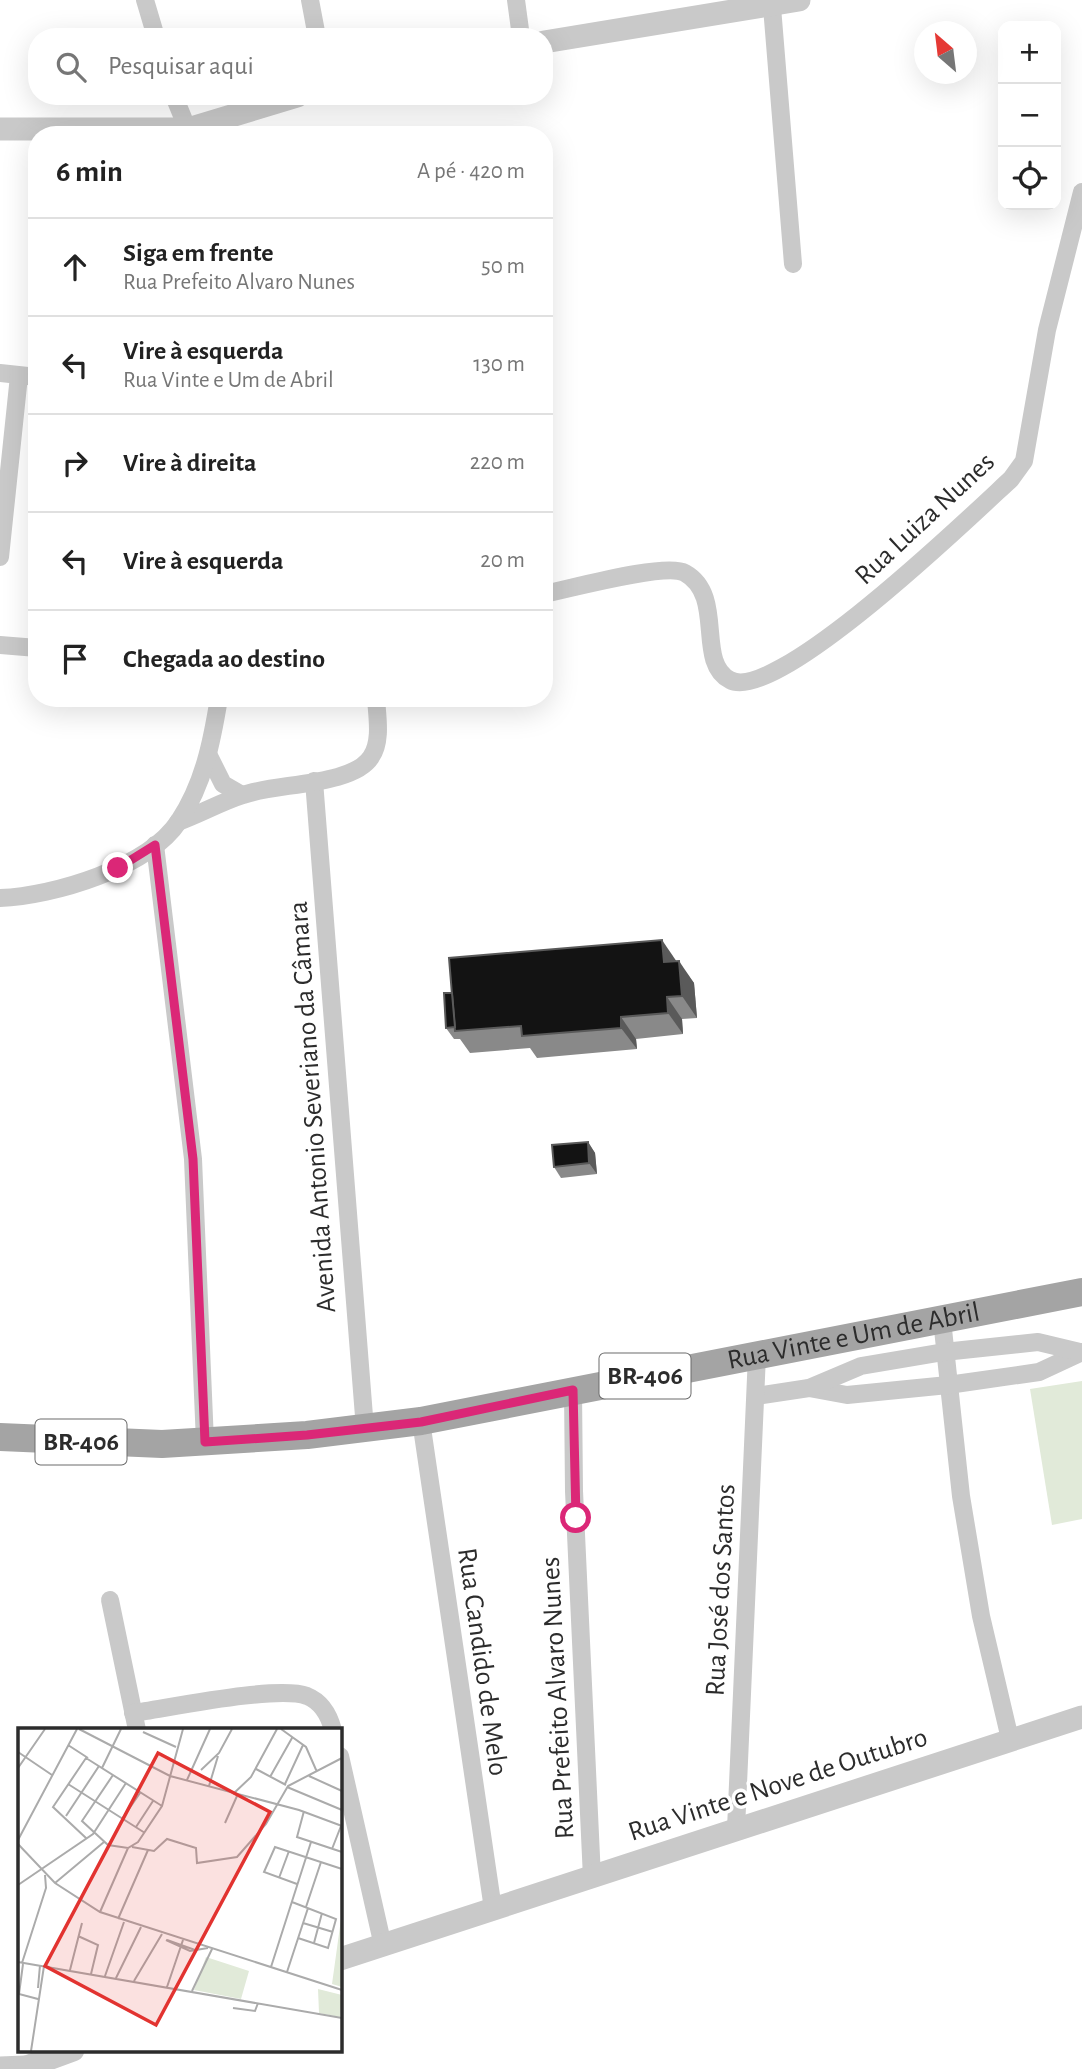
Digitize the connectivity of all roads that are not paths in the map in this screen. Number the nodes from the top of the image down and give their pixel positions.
1 (145, 0) edge
2 (310, 0) edge
3 (516, 0) edge
4 (799, 0) edge
5 (735, 6) edge
6 (772, 7) junction
7 (153, 28) edge
8 (315, 28) edge
9 (520, 28) edge
10 (553, 40) edge
11 (178, 105) edge
12 (270, 105) edge
13 (186, 126) edge
14 (207, 126) edge
15 (0, 129) edge
16 (28, 129) edge
17 (1082, 192) edge
18 (793, 264) dead end
19 (0, 373) edge
20 (28, 377) edge
21 (0, 557) edge
22 (553, 592) edge
23 (0, 645) edge
24 (28, 647) edge
25 (217, 707) edge
26 (377, 707) edge
27 (209, 756) junction
28 (314, 782) junction
29 (242, 795) junction
30 (178, 822) junction
31 (155, 845) junction
32 (0, 898) edge
33 (1082, 1292) edge
34 (942, 1320) junction
35 (944, 1352) junction
36 (1081, 1352) edge
37 (757, 1355) junction
38 (948, 1385) junction
39 (809, 1388) junction
40 (573, 1390) junction
41 (757, 1396) junction
42 (421, 1422) junction
43 (365, 1429) junction
44 (0, 1437) edge
45 (205, 1442) junction
46 (110, 1601) dead end
47 (1082, 1717) edge
48 (135, 1721) edge
49 (332, 1728) edge
50 (1010, 1739) junction
51 (341, 1760) edge
52 (736, 1829) junction
53 (592, 1878) junction
54 (493, 1909) junction
55 (383, 1946) junction
56 (341, 1959) edge
57 (67, 2052) edge
58 (0, 2068) edge
59 (23, 2068) edge

1 - 7 street
2 - 8 street
3 - 9 street
4 - 6 street
5 - 6 street
5 - 10 street
6 - 18 street
11 - 13 street
12 - 14 street
15 - 16 street
17 - 22 street, Rua Luiza Nunes
19 - 20 street
20 - 21 street
23 - 24 street
25 - 27 street
26 - 28 street
27 - 29 street
27 - 30 street
28 - 29 street
28 - 43 street, Avenida Antonio Severiano da Câmara
29 - 30 street
30 - 31 street
31 - 32 street
31 - 45 street
33 - 34 main road, Rua Vinte e Um de Abril / BR-406
34 - 35 street
34 - 37 main road, Rua Vinte e Um de Abril / BR-406
35 - 36 street
35 - 38 street
35 - 39 street
36 - 38 street
37 - 40 main road, Rua Vinte e Um de Abril / BR-406
37 - 41 street, Rua José dos Santos
38 - 39 street
38 - 50 street
39 - 41 street
40 - 42 main road, Rua Vinte e Um de Abril / BR-406
40 - 53 street, Rua Prefeito Alvaro Nunes
41 - 52 street, Rua José dos Santos
42 - 43 main road, Rua Vinte e Um de Abril / BR-406
42 - 54 street, Rua Candido de Melo
43 - 45 main road, Rua Vinte e Um de Abril / BR-406
44 - 45 main road, Rua Vinte e Um de Abril / BR-406
46 - 48 street
47 - 50 street, Rua Vinte e Nove de Outubro
48 - 49 street
50 - 52 street, Rua Vinte e Nove de Outubro
51 - 55 street
52 - 53 street, Rua Vinte e Nove de Outubro
53 - 54 street, Rua Vinte e Nove de Outubro
54 - 55 street, Rua Vinte e Nove de Outubro
55 - 56 street, Rua Vinte e Nove de Outubro
57 - 59 street
58 - 59 street

